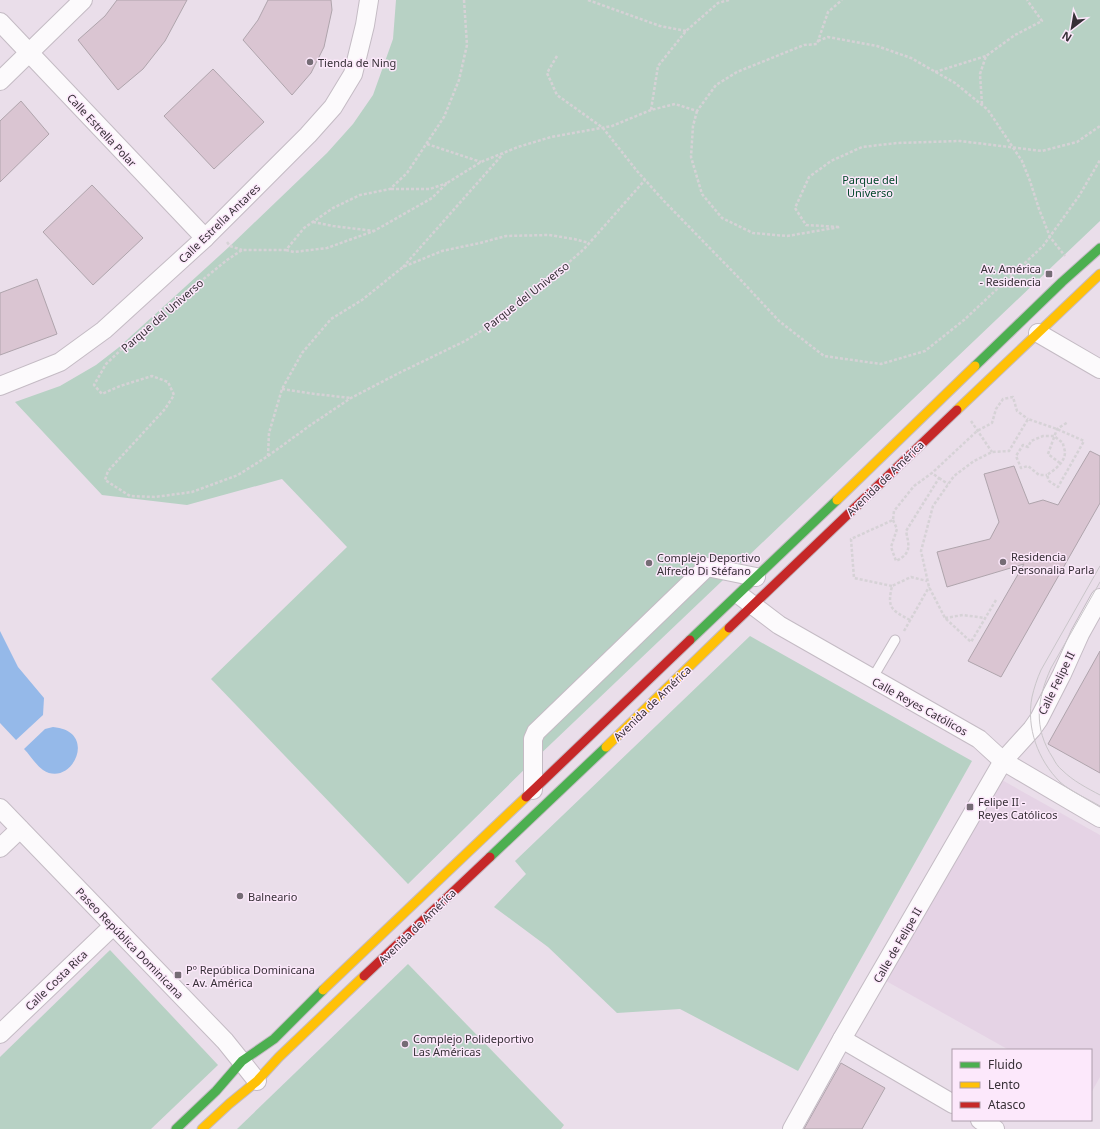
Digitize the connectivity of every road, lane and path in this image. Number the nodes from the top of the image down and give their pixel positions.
1 (83, 0) edge
2 (369, 0) edge
3 (464, 0) edge
4 (588, 0) edge
5 (729, 0) edge
6 (842, 0) edge
7 (1027, 0) edge
8 (718, 2) edge
9 (0, 22) edge
10 (686, 31) junction
11 (817, 42) junction
12 (29, 53) junction
13 (557, 56) dead end
14 (986, 56) junction
15 (935, 72) junction
16 (0, 81) edge
17 (982, 105) junction
18 (651, 110) junction
19 (697, 111) junction
20 (1100, 126) edge
21 (603, 128) junction
22 (427, 144) junction
23 (1014, 148) junction
24 (505, 153) junction
25 (1100, 160) edge
26 (481, 162) junction
27 (645, 180) junction
28 (447, 183) junction
29 (390, 190) junction
30 (313, 222) junction
31 (374, 232) junction
32 (1050, 237) junction
33 (205, 238) junction
34 (227, 242) dead end
35 (589, 243) junction
36 (1100, 248) edge
37 (242, 250) junction
38 (286, 250) junction
39 (1066, 258) dead end
40 (403, 267) junction
41 (1100, 274) edge
42 (1038, 333) junction
43 (1100, 369) edge
44 (0, 386) edge
45 (282, 389) junction
46 (351, 398) junction
47 (1028, 419) junction
48 (970, 420) dead end
49 (1068, 422) dead end
50 (1057, 429) junction
51 (978, 431) junction
52 (1054, 436) junction
53 (992, 452) junction
54 (268, 456) junction
55 (1060, 463) junction
56 (932, 473) junction
57 (1047, 475) junction
58 (939, 478) junction
59 (948, 484) junction
60 (893, 520) junction
61 (756, 578) junction
62 (927, 581) junction
63 (892, 586) junction
64 (929, 587) junction
65 (1100, 598) edge
66 (745, 600) junction
67 (996, 600) dead end
68 (945, 618) junction
69 (985, 618) junction
70 (910, 620) junction
71 (898, 638) joint
72 (872, 679) junction
73 (1003, 761) junction
74 (533, 790) junction
75 (0, 808) edge
76 (1100, 818) edge
77 (20, 829) junction
78 (0, 848) edge
79 (113, 926) junction
80 (0, 1034) edge
81 (842, 1039) junction
82 (242, 1061) junction
83 (257, 1081) junction
84 (952, 1103) edge
85 (982, 1121) edge
86 (176, 1129) edge
87 (202, 1129) edge
88 (792, 1129) edge
89 (995, 1129) edge

1 - 12 street
2 - 33 street, Calle Estrella Antares
3 - 22 path
4 - 10 path
5 - 8 path
6 - 11 path
7 - 14 path
8 - 10 path
9 - 12 street, Calle Estrella Polar
10 - 18 path
11 - 15 path
11 - 19 path
12 - 16 street
12 - 33 street, Calle Estrella Polar
13 - 21 path
14 - 15 path
14 - 17 path
15 - 17 path
17 - 23 path
18 - 19 path
18 - 21 path
19 - 23 path
20 - 23 path
21 - 24 path
21 - 27 path
22 - 26 path
22 - 29 path
23 - 32 path
24 - 26 path
24 - 40 path
25 - 32 path
26 - 28 path
27 - 32 path
27 - 35 path, Parque del Universo
28 - 29 path
28 - 31 path
29 - 30 path
30 - 31 path
30 - 38 path
31 - 38 path
32 - 39 path
33 - 44 street, Calle Estrella Antares
34 - 37 path
35 - 40 path
35 - 46 path, Parque del Universo
36 - 61 main road, Avenida de América
37 - 38 path
37 - 54 path, Parque del Universo
40 - 45 path
41 - 42 main road, Avenida de América
42 - 43 street
42 - 66 main road, Avenida de América
45 - 46 path
45 - 54 path
46 - 54 path, Parque del Universo
47 - 50 path
47 - 51 path
47 - 53 path
48 - 51 path
49 - 50 path
50 - 52 path
50 - 57 path
51 - 53 path
51 - 56 path
52 - 55 path
52 - 55 path
52 - 57 path
53 - 59 path
55 - 57 path
56 - 58 path
56 - 60 path
58 - 59 path
58 - 60 path
59 - 62 path
60 - 63 path
61 - 66 main road, Avenida de América
61 - 74 street
62 - 63 path
62 - 64 path
63 - 70 path
64 - 68 path
64 - 70 path
65 - 73 street, Calle Felipe II
66 - 72 street, Calle Reyes Católicos
66 - 74 main road, Avenida de América
66 - 83 main road, Avenida de América
67 - 69 path
68 - 69 path
68 - 69 path
70 - 71 path
71 - 72 lane
72 - 73 street, Calle Reyes Católicos
73 - 76 street, Calle Reyes Católicos
73 - 81 street, Calle de Felipe II
74 - 82 main road, Avenida de América
75 - 77 street, Paseo República Dominicana
77 - 78 street
77 - 79 street, Paseo República Dominicana
79 - 80 street, Calle Costa Rica
79 - 82 street, Paseo República Dominicana
81 - 84 street
81 - 88 street, Calle de Felipe II
82 - 83 street, Paseo República Dominicana
82 - 86 main road, Avenida de América
83 - 87 main road, Avenida de América
85 - 89 street

